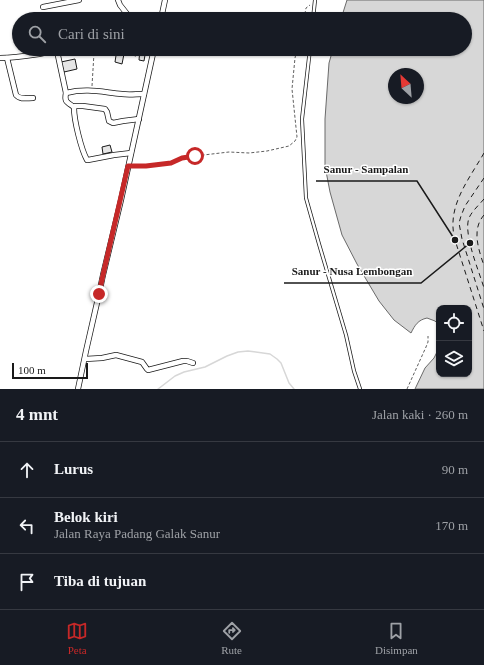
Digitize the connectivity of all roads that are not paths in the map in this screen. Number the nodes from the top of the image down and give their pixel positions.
1 (79, 0) edge
2 (118, 0) edge
3 (165, 0) edge
4 (315, 0) edge
5 (44, 7) dead end
6 (126, 12) edge
7 (162, 12) edge
8 (314, 12) edge
9 (22, 56) edge
10 (58, 56) edge
11 (152, 56) edge
12 (309, 56) edge
13 (0, 58) edge
14 (7, 58) junction
15 (66, 93) junction
16 (144, 94) junction
17 (33, 98) dead end
18 (74, 107) junction
19 (139, 119) junction
20 (131, 153) junction
21 (85, 359) junction
22 (193, 363) dead end
23 (78, 389) edge
24 (360, 389) edge

1 - 5 street
2 - 6 street
3 - 7 street
4 - 8 lane
9 - 14 street
10 - 15 street
11 - 16 street
12 - 24 lane
13 - 14 street
14 - 17 street
15 - 16 street
15 - 18 street
16 - 19 street
18 - 19 street
18 - 20 street
19 - 20 street
20 - 21 street
21 - 22 street
21 - 23 street

